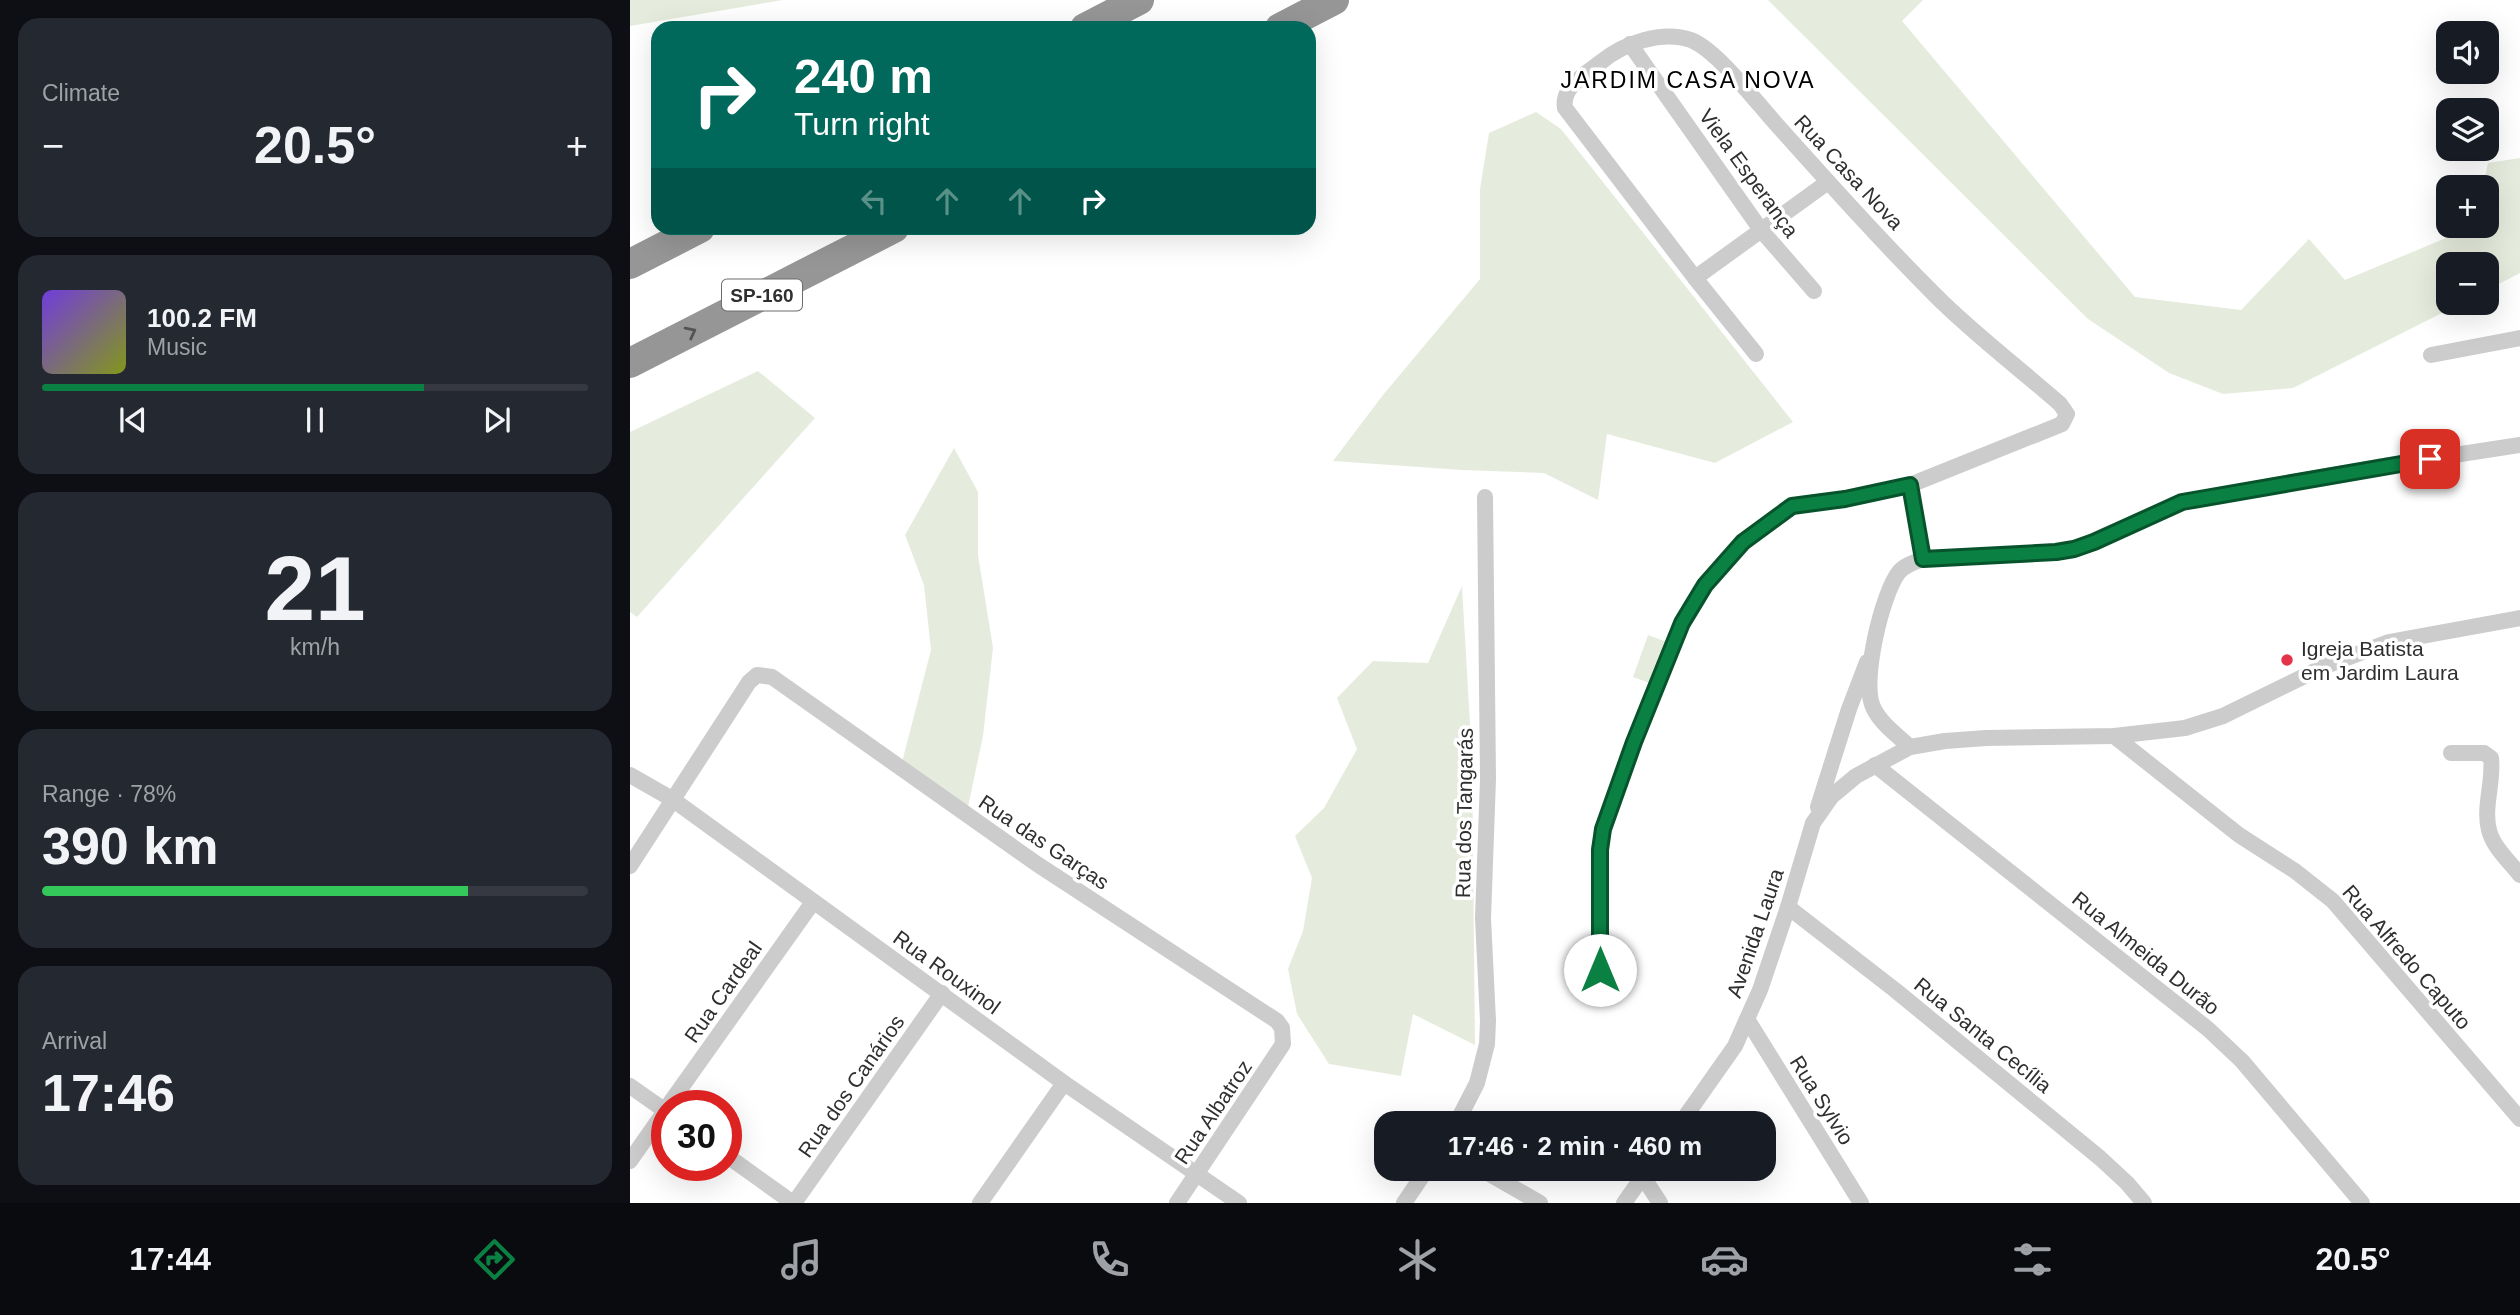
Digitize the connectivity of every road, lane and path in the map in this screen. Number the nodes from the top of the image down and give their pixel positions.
1 (1139, 0) edge
2 (1334, 0) edge
3 (1098, 21) edge
4 (1294, 21) edge
5 (1630, 44) junction
6 (1828, 182) junction
7 (1761, 230) junction
8 (686, 235) edge
9 (880, 235) edge
10 (630, 264) edge
11 (1695, 278) junction
12 (1814, 291) dead end
13 (2520, 338) edge
14 (1756, 354) dead end
15 (2431, 355) dead end
16 (630, 363) edge
17 (2520, 445) edge
18 (1910, 485) junction
19 (1485, 497) dead end
20 (1915, 562) junction
21 (2520, 618) edge
22 (1873, 647) junction
23 (2114, 736) junction
24 (1910, 747) junction
25 (2451, 753) dead end
26 (1875, 765) junction
27 (630, 775) edge
28 (671, 799) junction
29 (1813, 823) junction
30 (630, 866) edge
31 (2520, 875) edge
32 (813, 902) junction
33 (1788, 907) junction
34 (1600, 970) dead end
35 (942, 993) junction
36 (1747, 1019) junction
37 (1283, 1044) joint
38 (1064, 1083) junction
39 (630, 1086) edge
40 (680, 1090) edge
41 (651, 1099) edge
42 (1463, 1111) edge
43 (1689, 1111) edge
44 (2520, 1119) edge
45 (651, 1131) edge
46 (630, 1161) edge
47 (742, 1166) edge
48 (1197, 1174) junction
49 (1419, 1181) edge
50 (1502, 1181) edge
51 (1640, 1181) edge
52 (1650, 1181) edge
53 (794, 1203) edge
54 (980, 1203) edge
55 (1177, 1203) edge
56 (1239, 1203) edge
57 (1404, 1203) edge
58 (1540, 1203) edge
59 (1624, 1203) edge
60 (1660, 1203) edge
61 (1861, 1203) edge
62 (2144, 1203) edge
63 (2362, 1203) edge

1 - 3 highway
2 - 4 highway
5 - 6 street, Rua Casa Nova
5 - 7 street, Viela Esperança
5 - 11 street, Rua Casa Nova
6 - 7 street
6 - 18 street, Rua Casa Nova
7 - 11 street
7 - 12 street, Viela Esperança
8 - 10 highway
16 -> 9 highway, SP-160
11 - 14 street, Rua Casa Nova
13 - 15 street
17 - 20 street
18 - 20 street
18 - 34 street
19 - 42 street, Rua dos Tangarás
20 - 22 street
21 - 23 street, Avenida Laura
22 - 24 street
22 - 29 street
23 - 24 street, Avenida Laura
23 - 44 street, Rua Alfredo Caputo
24 - 26 street, Avenida Laura
25 - 31 street
26 - 29 street, Avenida Laura
26 - 63 street, Rua Almeida Durão
27 - 28 street, Rua Rouxinol
28 - 30 street
28 - 32 street, Rua Rouxinol
28 - 37 street, Rua das Garças
29 - 33 street, Avenida Laura
32 - 35 street, Rua Rouxinol
32 - 40 street, Rua Cardeal
33 - 36 street, Avenida Laura
33 - 62 street, Rua Santa Cecília
35 - 38 street, Rua Rouxinol
35 - 53 street, Rua dos Canários
36 - 43 street, Avenida Laura
36 - 61 street, Rua Sylvio
37 - 48 street, Rua Albatroz
38 - 48 street, Rua Rouxinol
38 - 54 street
39 - 41 street
45 - 46 street, Rua Cardeal
47 - 53 street
48 - 55 street, Rua Albatroz
48 - 56 street, Rua Rouxinol
49 - 57 street
50 - 58 street
51 - 59 street
52 - 60 street

